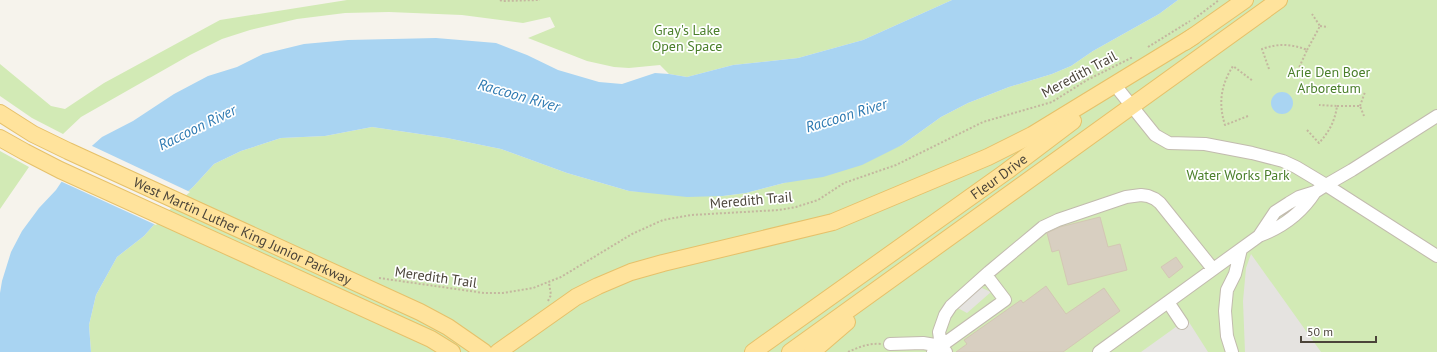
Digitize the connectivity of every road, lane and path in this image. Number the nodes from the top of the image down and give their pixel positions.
1 (500, 0) edge
2 (540, 0) edge
3 (1219, 0) edge
4 (1245, 0) edge
5 (1279, 0) edge
6 (1312, 14) dead end
7 (1320, 26) junction
8 (1328, 27) dead end
9 (1194, 36) junction
10 (1307, 50) junction
11 (1143, 51) dead end
12 (1137, 55) dead end
13 (1269, 69) dead end
14 (1298, 70) dead end
15 (1253, 81) dead end
16 (1118, 89) junction
17 (1366, 92) dead end
18 (1319, 105) dead end
19 (1131, 106) junction
20 (1337, 106) junction
21 (1360, 106) junction
22 (0, 113) edge
23 (1248, 116) dead end
24 (1364, 116) dead end
25 (1437, 116) edge
26 (1307, 130) dead end
27 (0, 138) edge
28 (1326, 185) junction
29 (954, 234) junction
30 (1240, 249) junction
31 (1437, 256) edge
32 (1213, 269) junction
33 (986, 275) junction
34 (377, 278) dead end
35 (1168, 302) junction
36 (1182, 322) dead end
37 (890, 344) joint
38 (940, 350) edge
39 (451, 351) edge
40 (484, 352) edge
41 (498, 352) edge
42 (753, 352) edge
43 (790, 352) edge
44 (812, 352) edge
45 (848, 352) edge
46 (1099, 352) edge
47 (1232, 352) edge

1 - 2 path
3 - 11 path
4 - 9 main road, Fleur Drive
5 - 19 main road, Fleur Drive
6 - 7 path
7 - 8 path
7 - 10 path
9 - 16 main road, Fleur Drive
9 - 41 main road
10 - 13 path
10 - 14 path
12 - 34 path, Meredith Trail
15 - 23 path
16 - 19 lane
16 - 42 main road, Fleur Drive
17 - 21 path
18 - 20 path
19 - 28 lane
19 - 29 main road, Fleur Drive
20 - 21 path
20 - 26 path
21 - 24 path
22 - 40 main road, West Martin Luther King Junior Parkway
25 - 28 lane
27 - 39 main road, West Martin Luther King Junior Parkway
28 - 30 lane
28 - 31 lane
29 - 43 main road, Fleur Drive
29 - 44 main road
30 - 32 lane
30 - 47 lane
32 - 33 lane
32 - 35 lane
33 - 38 lane
33 - 38 lane
35 - 36 lane
35 - 46 lane
37 - 38 lane
37 - 45 path

